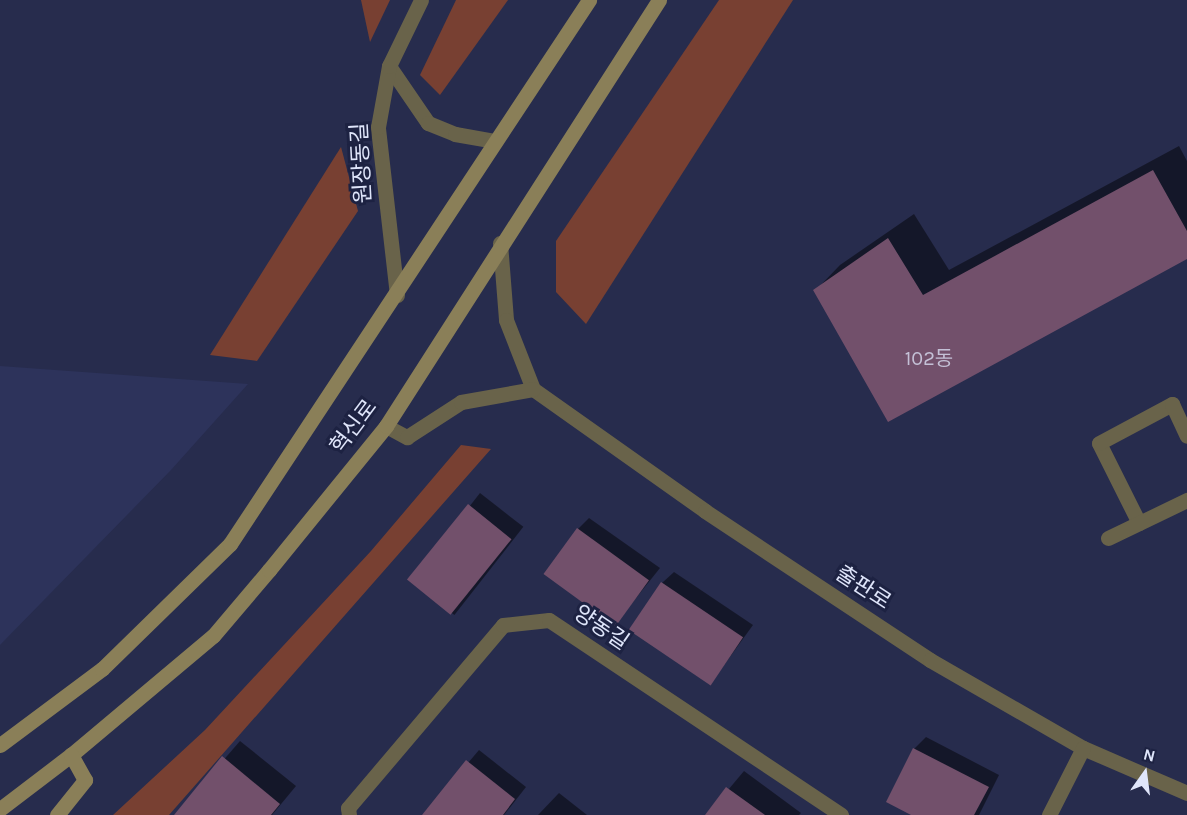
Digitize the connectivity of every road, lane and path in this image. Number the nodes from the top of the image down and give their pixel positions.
1 (421, 0) edge
2 (589, 0) edge
3 (658, 0) edge
4 (389, 66) junction
5 (495, 141) junction
6 (500, 243) junction
7 (397, 295) junction
8 (533, 389) junction
9 (386, 426) junction
10 (1187, 436) edge
11 (1187, 500) edge
12 (1139, 523) junction
13 (1108, 538) dead end
14 (0, 745) edge
15 (1083, 748) junction
16 (71, 755) junction
17 (1187, 793) edge
18 (0, 809) edge
19 (57, 815) edge
20 (349, 815) edge
21 (841, 815) edge
22 (1049, 815) edge

1 - 4 street, 원장동길
2 - 5 main road, 혁신로
3 - 6 main road, 혁신로
4 - 5 street
4 - 7 street, 원장동길
5 - 7 main road, 혁신로
6 - 8 street
6 - 9 main road, 혁신로
7 - 14 main road, 혁신로
8 - 9 street
8 - 15 street, 출판로
9 - 16 main road, 혁신로
10 - 12 street
11 - 12 street
12 - 13 street
15 - 17 street, 출판로
15 - 22 street
16 - 18 main road, 혁신로
16 - 19 main road
20 - 21 street, 양동길

